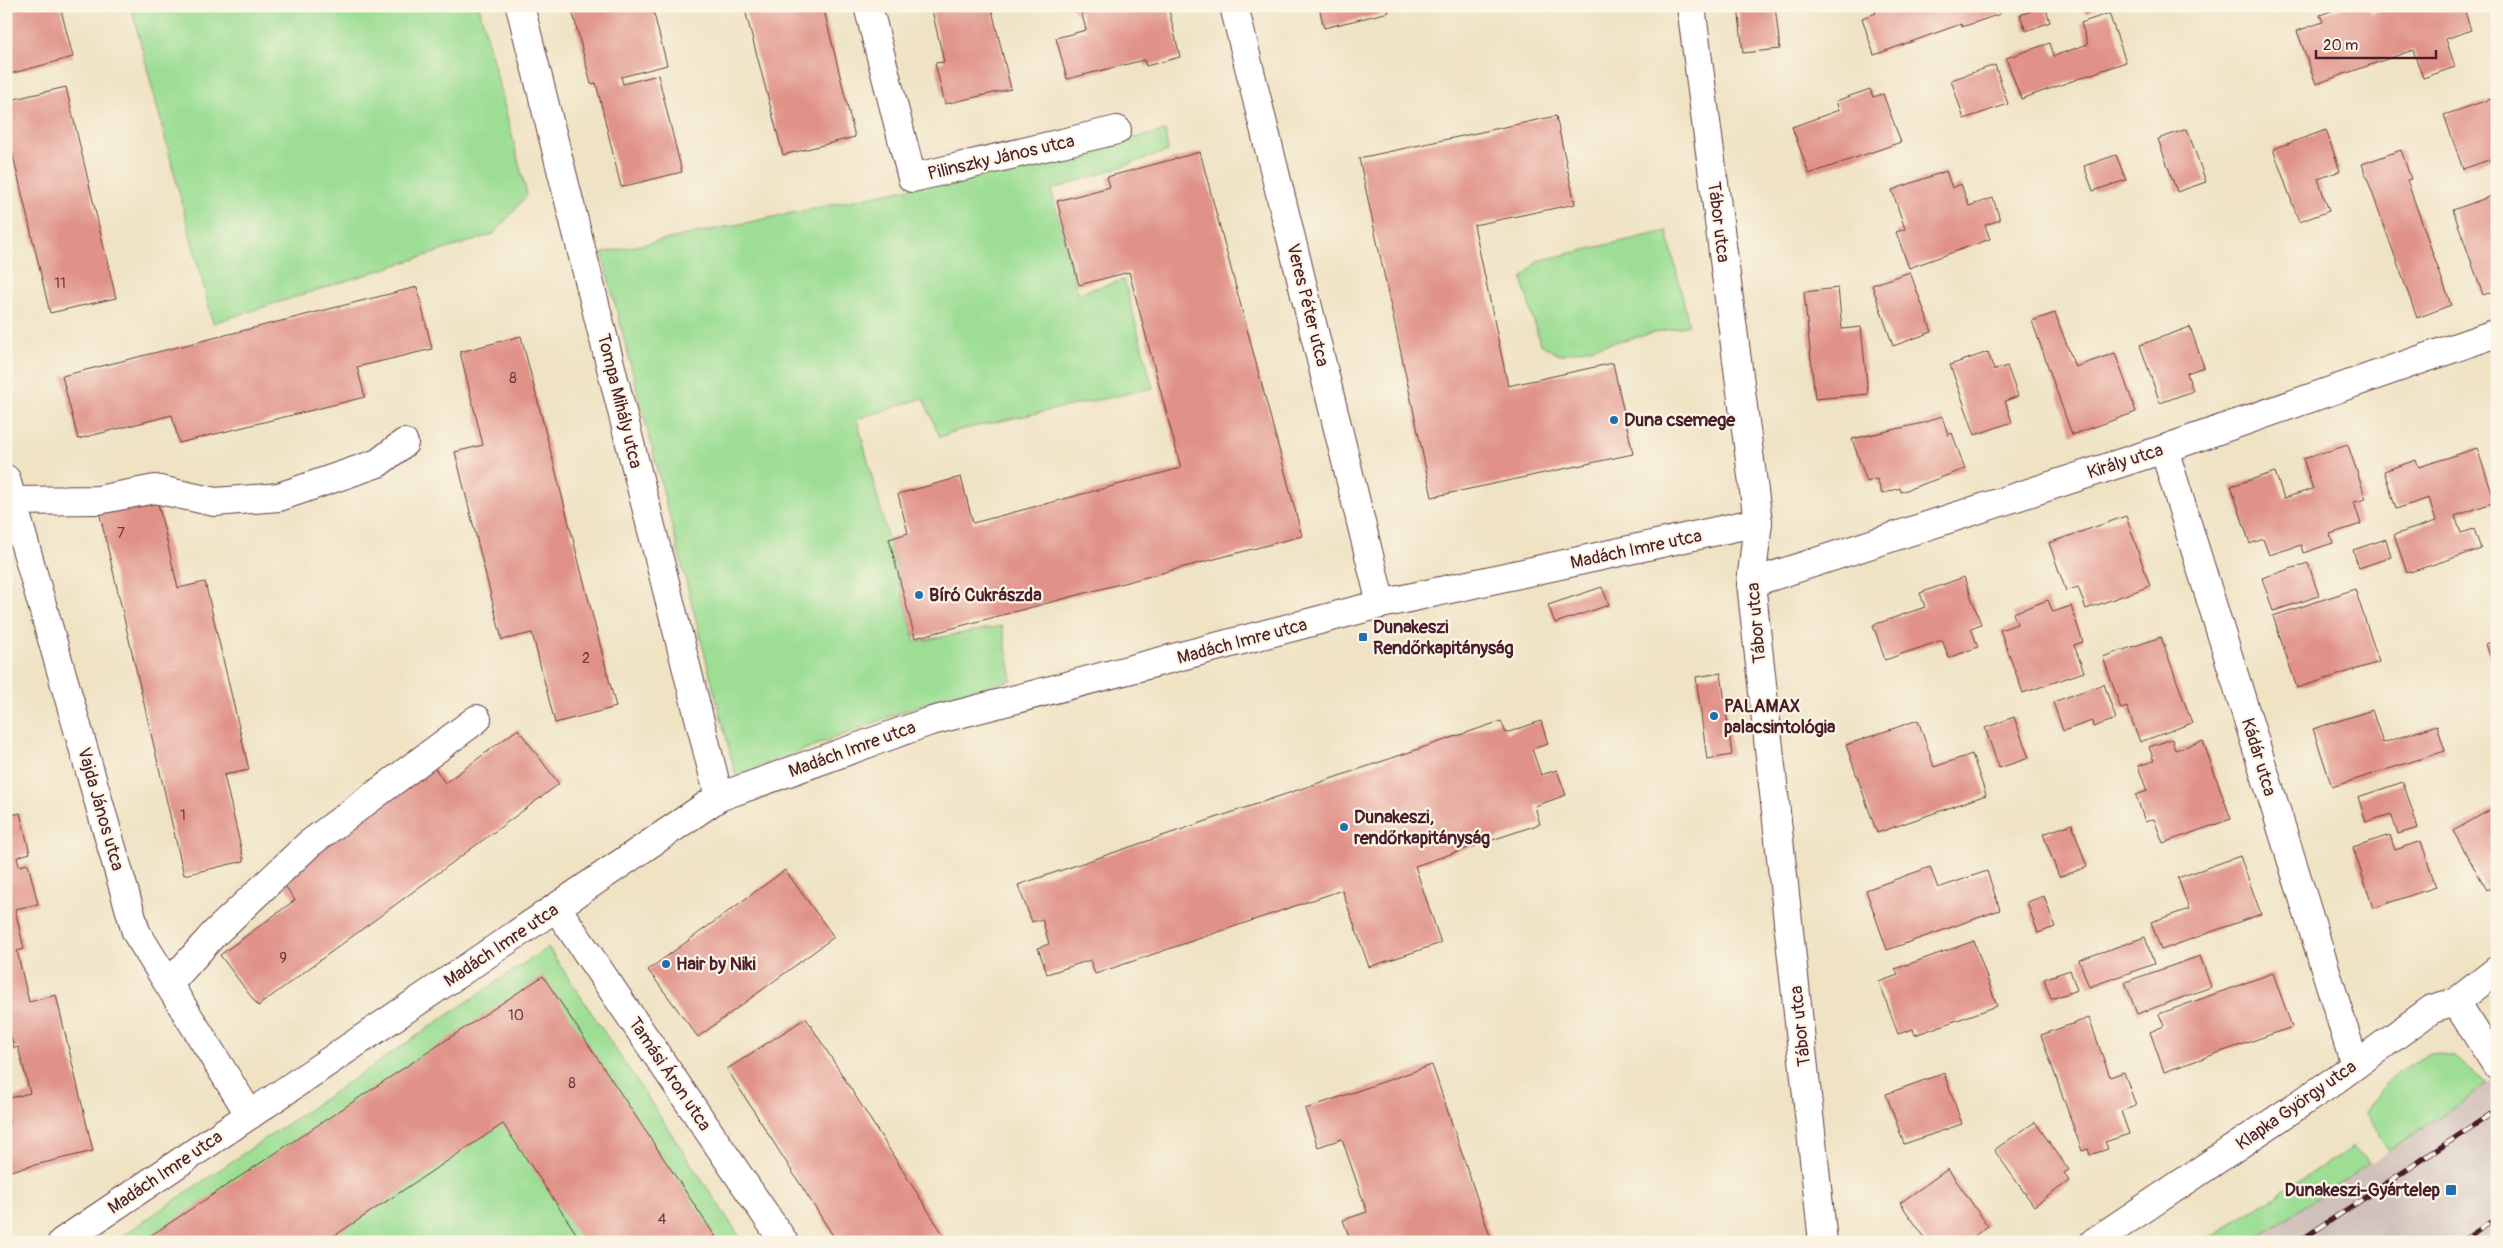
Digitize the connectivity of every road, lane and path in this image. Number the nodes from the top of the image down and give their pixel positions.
1 (520, 6) edge
2 (868, 6) edge
3 (1234, 6) edge
4 (1691, 6) edge
5 (1117, 130) dead end
6 (2497, 332) edge
7 (404, 443) dead end
8 (2164, 449) junction
9 (9, 490) edge
10 (1758, 522) junction
11 (1751, 583) junction
12 (1381, 604) junction
13 (477, 719) dead end
14 (719, 796) junction
15 (556, 907) junction
16 (2497, 970) edge
17 (169, 984) junction
18 (2456, 1002) junction
19 (2355, 1065) junction
20 (2497, 1066) edge
21 (250, 1115) junction
22 (62, 1242) edge
23 (784, 1242) edge
24 (1823, 1242) edge
25 (2094, 1242) edge

1 - 14 street, Tompa Mihály utca
2 - 5 street, Pilinszky János utca
3 - 12 street, Veres Péter utca
4 - 10 street, Tábor utca
6 - 8 street, Király utca
7 - 9 street
8 - 11 street, Király utca
8 - 19 street, Kádár utca
9 - 17 street, Vajda János utca
10 - 11 street, Tábor utca
10 - 12 street, Madách Imre utca
11 - 24 street, Tábor utca
12 - 14 street, Madách Imre utca
13 - 17 street
14 - 15 street, Madách Imre utca
15 - 21 street, Madách Imre utca
15 - 23 street, Tamási Áron utca
16 - 18 street, Klapka György utca
17 - 21 street, Vajda János utca
18 - 19 street, Klapka György utca
18 - 20 street
19 - 25 street, Klapka György utca
21 - 22 street, Madách Imre utca

